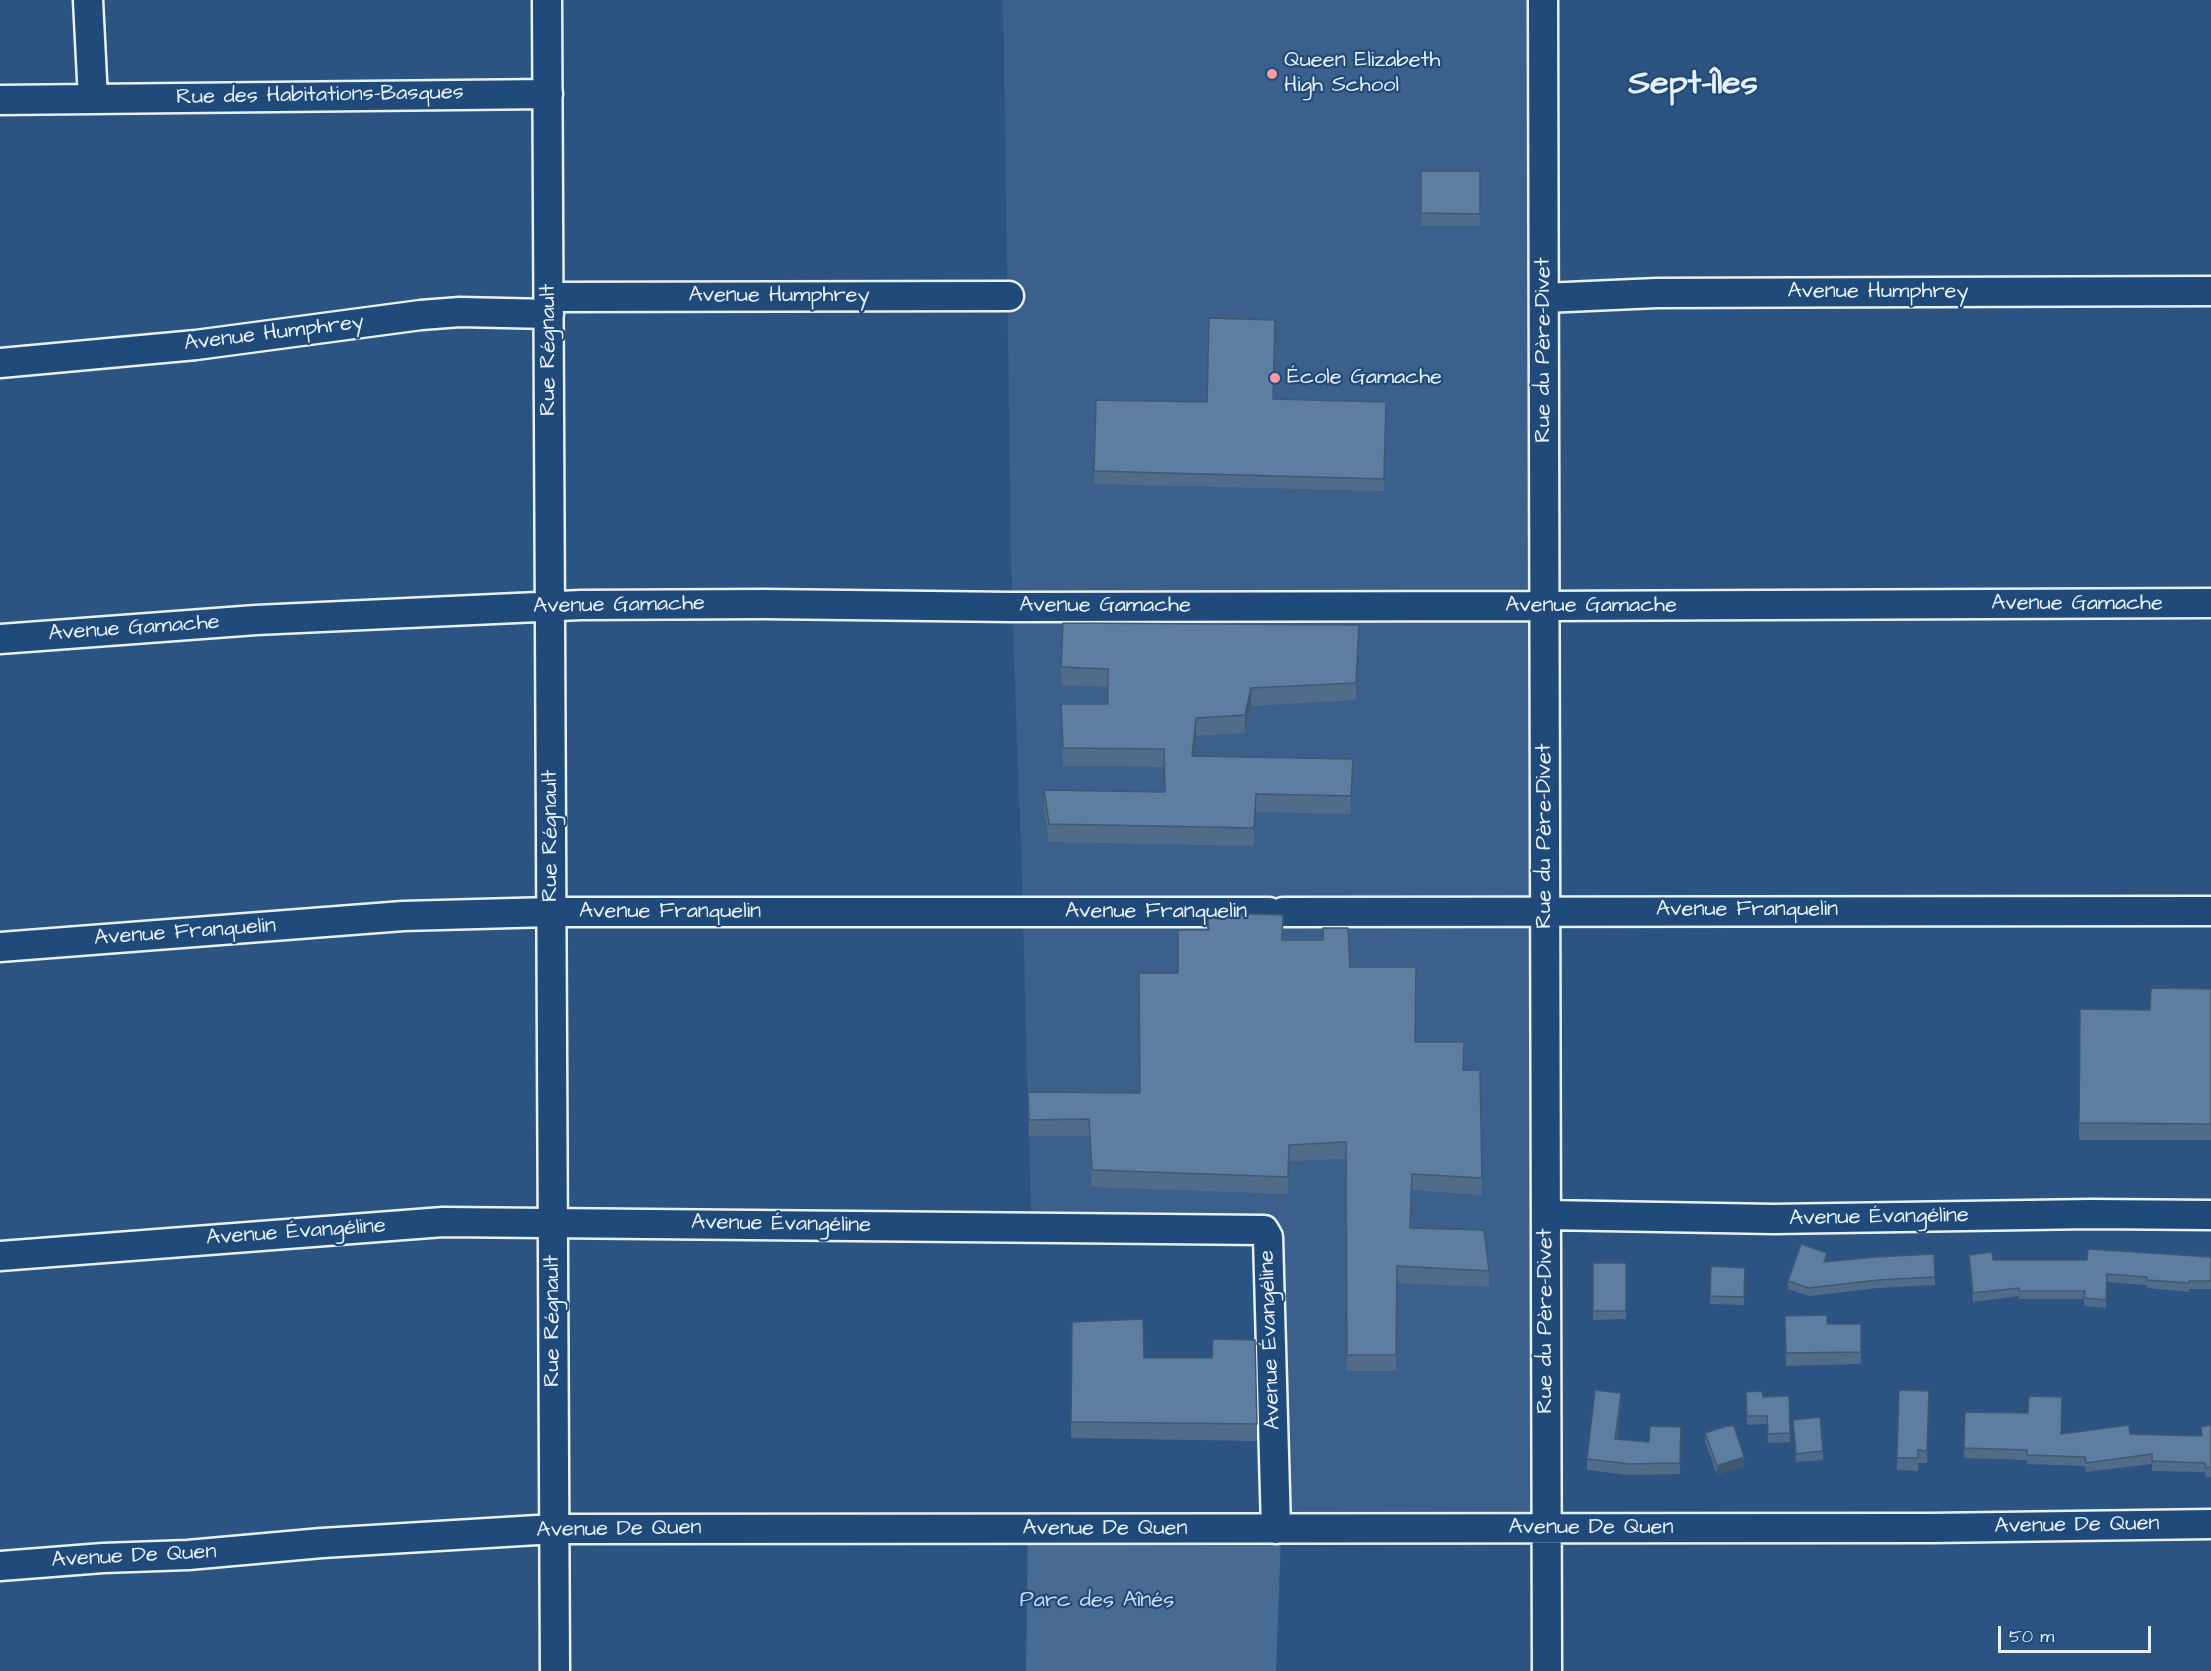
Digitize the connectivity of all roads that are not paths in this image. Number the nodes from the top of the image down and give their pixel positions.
1 (88, 0) edge
2 (547, 0) edge
3 (1543, 0) edge
4 (548, 94) junction
5 (93, 99) junction
6 (0, 100) edge
7 (2211, 291) edge
8 (1009, 296) dead end
9 (1544, 298) junction
10 (549, 305) junction
11 (0, 363) edge
12 (2211, 603) edge
13 (1545, 606) junction
14 (550, 607) junction
15 (0, 639) edge
16 (1545, 910) junction
17 (2211, 911) edge
18 (551, 912) junction
19 (0, 947) edge
20 (1546, 1215) junction
21 (2211, 1215) edge
22 (553, 1223) junction
23 (0, 1256) edge
24 (2211, 1524) edge
25 (1547, 1528) junction
26 (554, 1529) junction
27 (1276, 1529) junction
28 (0, 1566) edge
29 (555, 1671) edge
30 (1547, 1671) edge

1 - 5 street
2 - 4 street, Rue Régnault
3 - 9 street, Rue du Père-Divet
4 - 5 street, Rue des Habitations-Basques
4 - 10 street, Rue Régnault
5 - 6 street, Rue des Habitations-Basques
7 - 9 street, Avenue Humphrey
8 - 10 street, Avenue Humphrey
9 - 13 street, Rue du Père-Divet
10 - 11 street, Avenue Humphrey
10 - 14 street, Rue Régnault
12 - 13 street, Avenue Gamache
13 - 14 street, Avenue Gamache
13 - 16 street, Rue du Père-Divet
14 - 15 street, Avenue Gamache
14 - 18 street, Rue Régnault
16 - 17 street, Avenue Franquelin
16 - 18 street, Avenue Franquelin
16 - 20 street, Rue du Père-Divet
18 - 19 street, Avenue Franquelin
18 - 22 street, Rue Régnault
20 - 21 street, Avenue Évangéline
20 - 25 street, Rue du Père-Divet
22 - 23 street, Avenue Évangéline
22 - 26 street, Rue Régnault
22 - 27 street, Avenue Évangéline
24 - 25 street, Avenue De Quen
25 - 27 street, Avenue De Quen
25 - 30 street, Rue du Père-Divet
26 - 27 street, Avenue De Quen
26 - 28 street, Avenue De Quen
26 - 29 street, Rue Régnault

